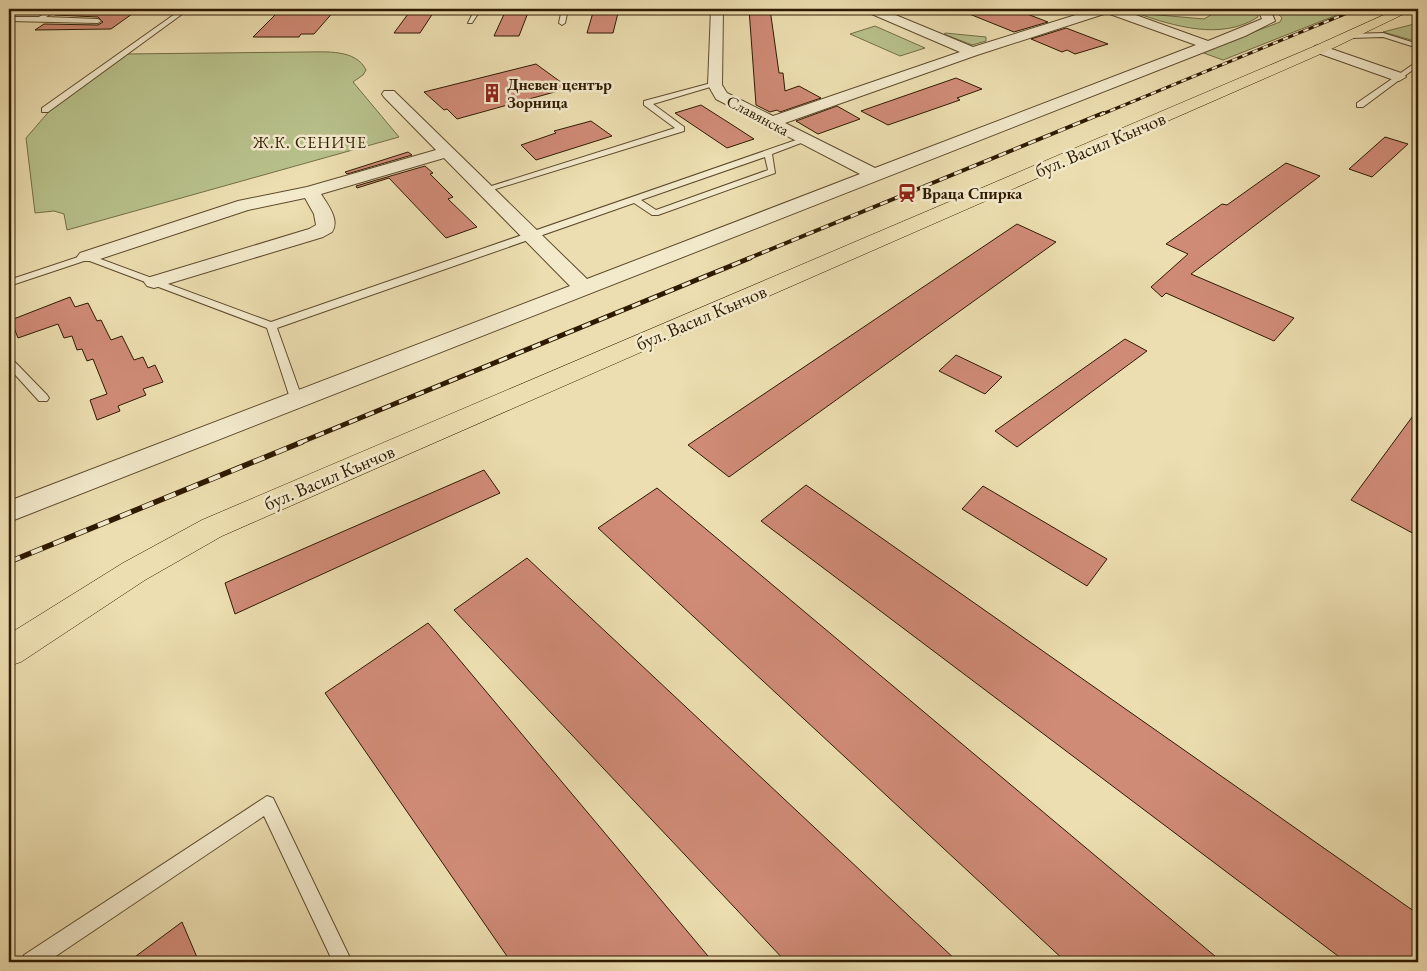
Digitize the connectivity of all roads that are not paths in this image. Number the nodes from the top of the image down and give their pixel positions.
1 (55, 9) edge
2 (186, 9) edge
3 (478, 9) edge
4 (565, 9) edge
5 (717, 9) edge
6 (871, 9) edge
7 (1108, 9) edge
8 (1264, 9) edge
9 (1407, 9) edge
10 (9, 19) edge
11 (40, 19) junction
12 (1418, 20) edge
13 (98, 21) dead end
14 (470, 22) dead end
15 (562, 23) dead end
16 (1182, 33) junction
17 (1240, 33) junction
18 (1353, 34) junction
19 (1402, 41) junction
20 (1418, 41) edge
21 (1205, 46) junction
22 (1418, 46) edge
23 (1320, 49) junction
24 (972, 52) junction
25 (1418, 63) edge
26 (1399, 77) junction
27 (715, 84) junction
28 (389, 94) dead end
29 (1360, 104) dead end
30 (45, 110) dead end
31 (772, 122) junction
32 (805, 140) junction
33 (445, 152) junction
34 (768, 153) junction
35 (873, 174) junction
36 (486, 189) junction
37 (310, 192) junction
38 (634, 199) junction
39 (532, 235) junction
40 (87, 257) junction
41 (154, 282) junction
42 (9, 284) edge
43 (583, 287) junction
44 (271, 326) junction
45 (9, 362) edge
46 (43, 398) dead end
47 (296, 398) junction
48 (9, 512) edge
49 (9, 652) edge
50 (31, 962) edge
51 (343, 962) edge

1 - 11 lane
2 - 30 lane
3 - 14 lane
4 - 15 lane
5 - 27 street, Славянска
6 - 24 street
7 - 16 street
7 - 24 street
8 - 17 street
9 - 18 main road, бул. Васил Кънчов
10 - 11 lane
11 - 13 lane
12 - 18 main road
16 - 17 street
16 - 21 street
16 - 21 street
17 - 21 street
18 - 19 lane
18 - 23 main road, бул. Васил Кънчов
19 - 20 lane
19 - 22 lane
21 - 35 street
23 - 26 street
23 - 49 main road, бул. Васил Кънчов
24 - 31 street
25 - 26 lane
26 - 29 lane
27 - 31 street, Славянска
27 - 36 lane
28 - 33 street
31 - 32 street, Славянска
32 - 34 lane
32 - 35 street, Славянска
33 - 36 street
33 - 37 street
34 - 38 lane
34 - 38 lane
35 - 43 street
36 - 39 street
37 - 40 street
37 - 41 street
38 - 39 lane
39 - 43 street
39 - 44 lane
40 - 41 lane
40 - 42 lane
41 - 44 lane
43 - 47 street
44 - 47 lane
45 - 46 lane
47 - 48 street
50 - 51 lane

